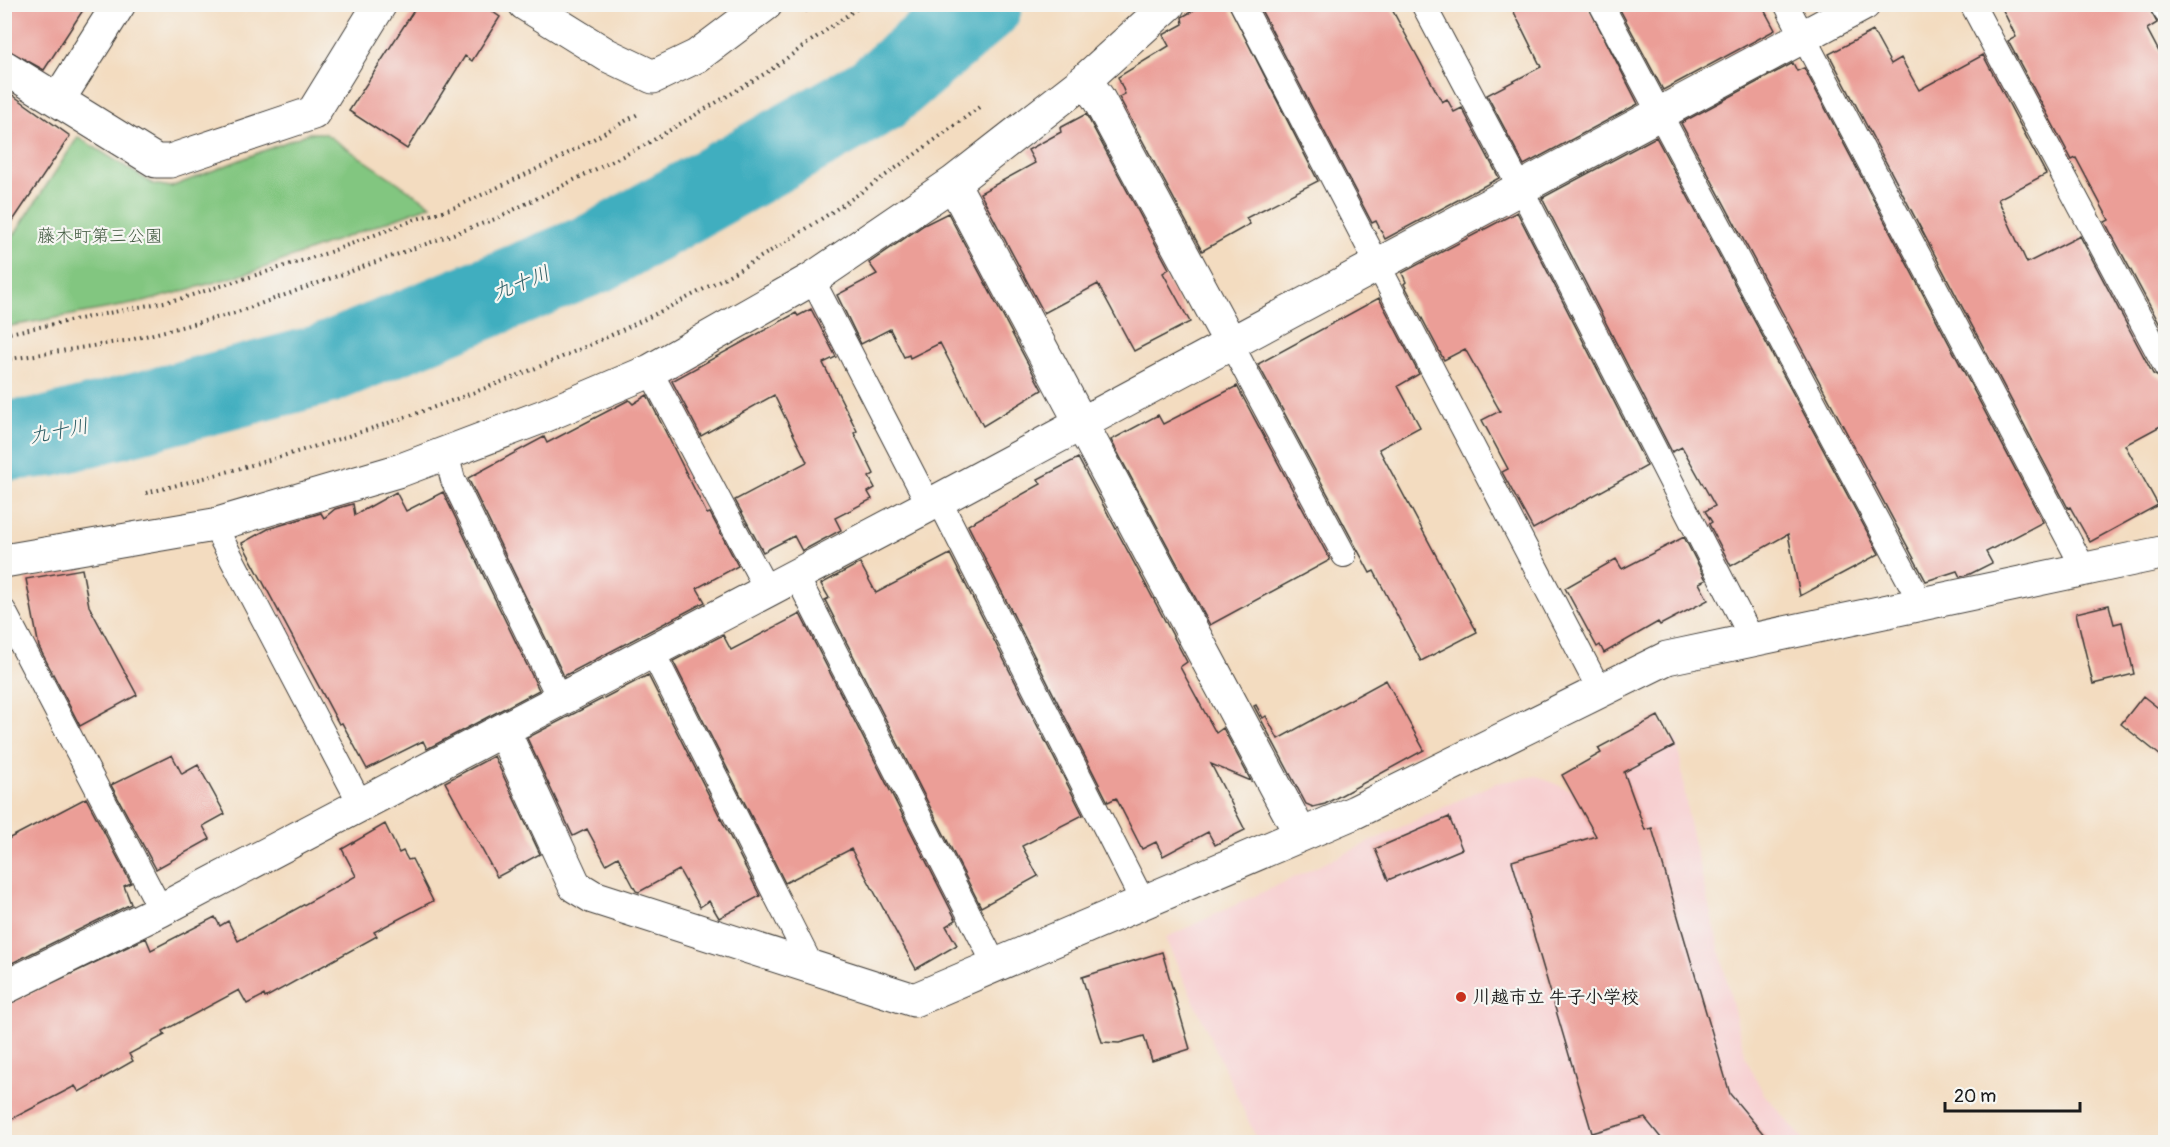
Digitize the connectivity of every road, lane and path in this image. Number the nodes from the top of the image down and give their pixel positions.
1 (119, 4) edge
2 (380, 4) edge
3 (525, 4) edge
4 (766, 4) edge
5 (815, 4) edge
6 (863, 4) edge
7 (1169, 4) edge
8 (1242, 4) edge
9 (1423, 4) edge
10 (1601, 4) edge
11 (1786, 4) edge
12 (1864, 4) edge
13 (1972, 4) edge
14 (2162, 4) edge
15 (2166, 12) edge
16 (798, 16) dead end
17 (1803, 37) junction
18 (4, 66) edge
19 (1085, 80) junction
20 (58, 100) junction
21 (989, 100) dead end
22 (646, 110) dead end
23 (1659, 114) junction
24 (953, 183) junction
25 (1521, 189) junction
26 (1377, 266) junction
27 (812, 279) junction
28 (4, 334) edge
29 (1231, 344) junction
30 (4, 360) edge
31 (2166, 367) edge
32 (650, 371) junction
33 (1082, 423) junction
34 (446, 453) junction
35 (137, 495) dead end
36 (934, 502) junction
37 (214, 525) junction
38 (2166, 552) edge
39 (1344, 555) dead end
40 (4, 561) edge
41 (2084, 569) junction
42 (795, 575) junction
43 (767, 590) junction
44 (1921, 603) junction
45 (4, 611) edge
46 (1752, 639) junction
47 (651, 651) junction
48 (1600, 691) junction
49 (560, 700) junction
50 (503, 730) junction
51 (361, 805) junction
52 (1300, 835) junction
53 (1143, 902) junction
54 (161, 910) junction
55 (811, 965) junction
56 (995, 965) junction
57 (4, 988) edge

1 - 20 street
2 - 20 street
3 - 4 street
5 - 16 path
6 - 30 path
7 - 19 street
8 - 26 lane
9 - 25 lane
10 - 23 lane
11 - 17 lane
12 - 17 street
13 - 31 lane
14 - 15 lane
17 - 23 street
17 - 41 lane
18 - 20 street
19 - 24 street
19 - 29 street
21 - 35 path
22 - 28 path
23 - 25 street
23 - 44 lane
24 - 27 street
24 - 33 street
25 - 26 street
25 - 46 lane
26 - 29 street
26 - 48 lane
27 - 32 street
27 - 36 lane
29 - 33 street
29 - 39 lane
32 - 34 street
32 - 43 lane
33 - 36 street
33 - 52 street
34 - 37 street
34 - 49 lane
36 - 42 street
36 - 53 lane
37 - 40 street
37 - 51 lane
38 - 41 street
41 - 44 street
42 - 43 street
42 - 56 lane
43 - 47 street
44 - 46 street
45 - 54 lane
46 - 48 street
47 - 49 street
47 - 55 lane
48 - 52 street
49 - 50 street
50 - 51 street
50 - 55 street
51 - 54 street
52 - 53 street
53 - 56 street
54 - 57 street
55 - 56 street

